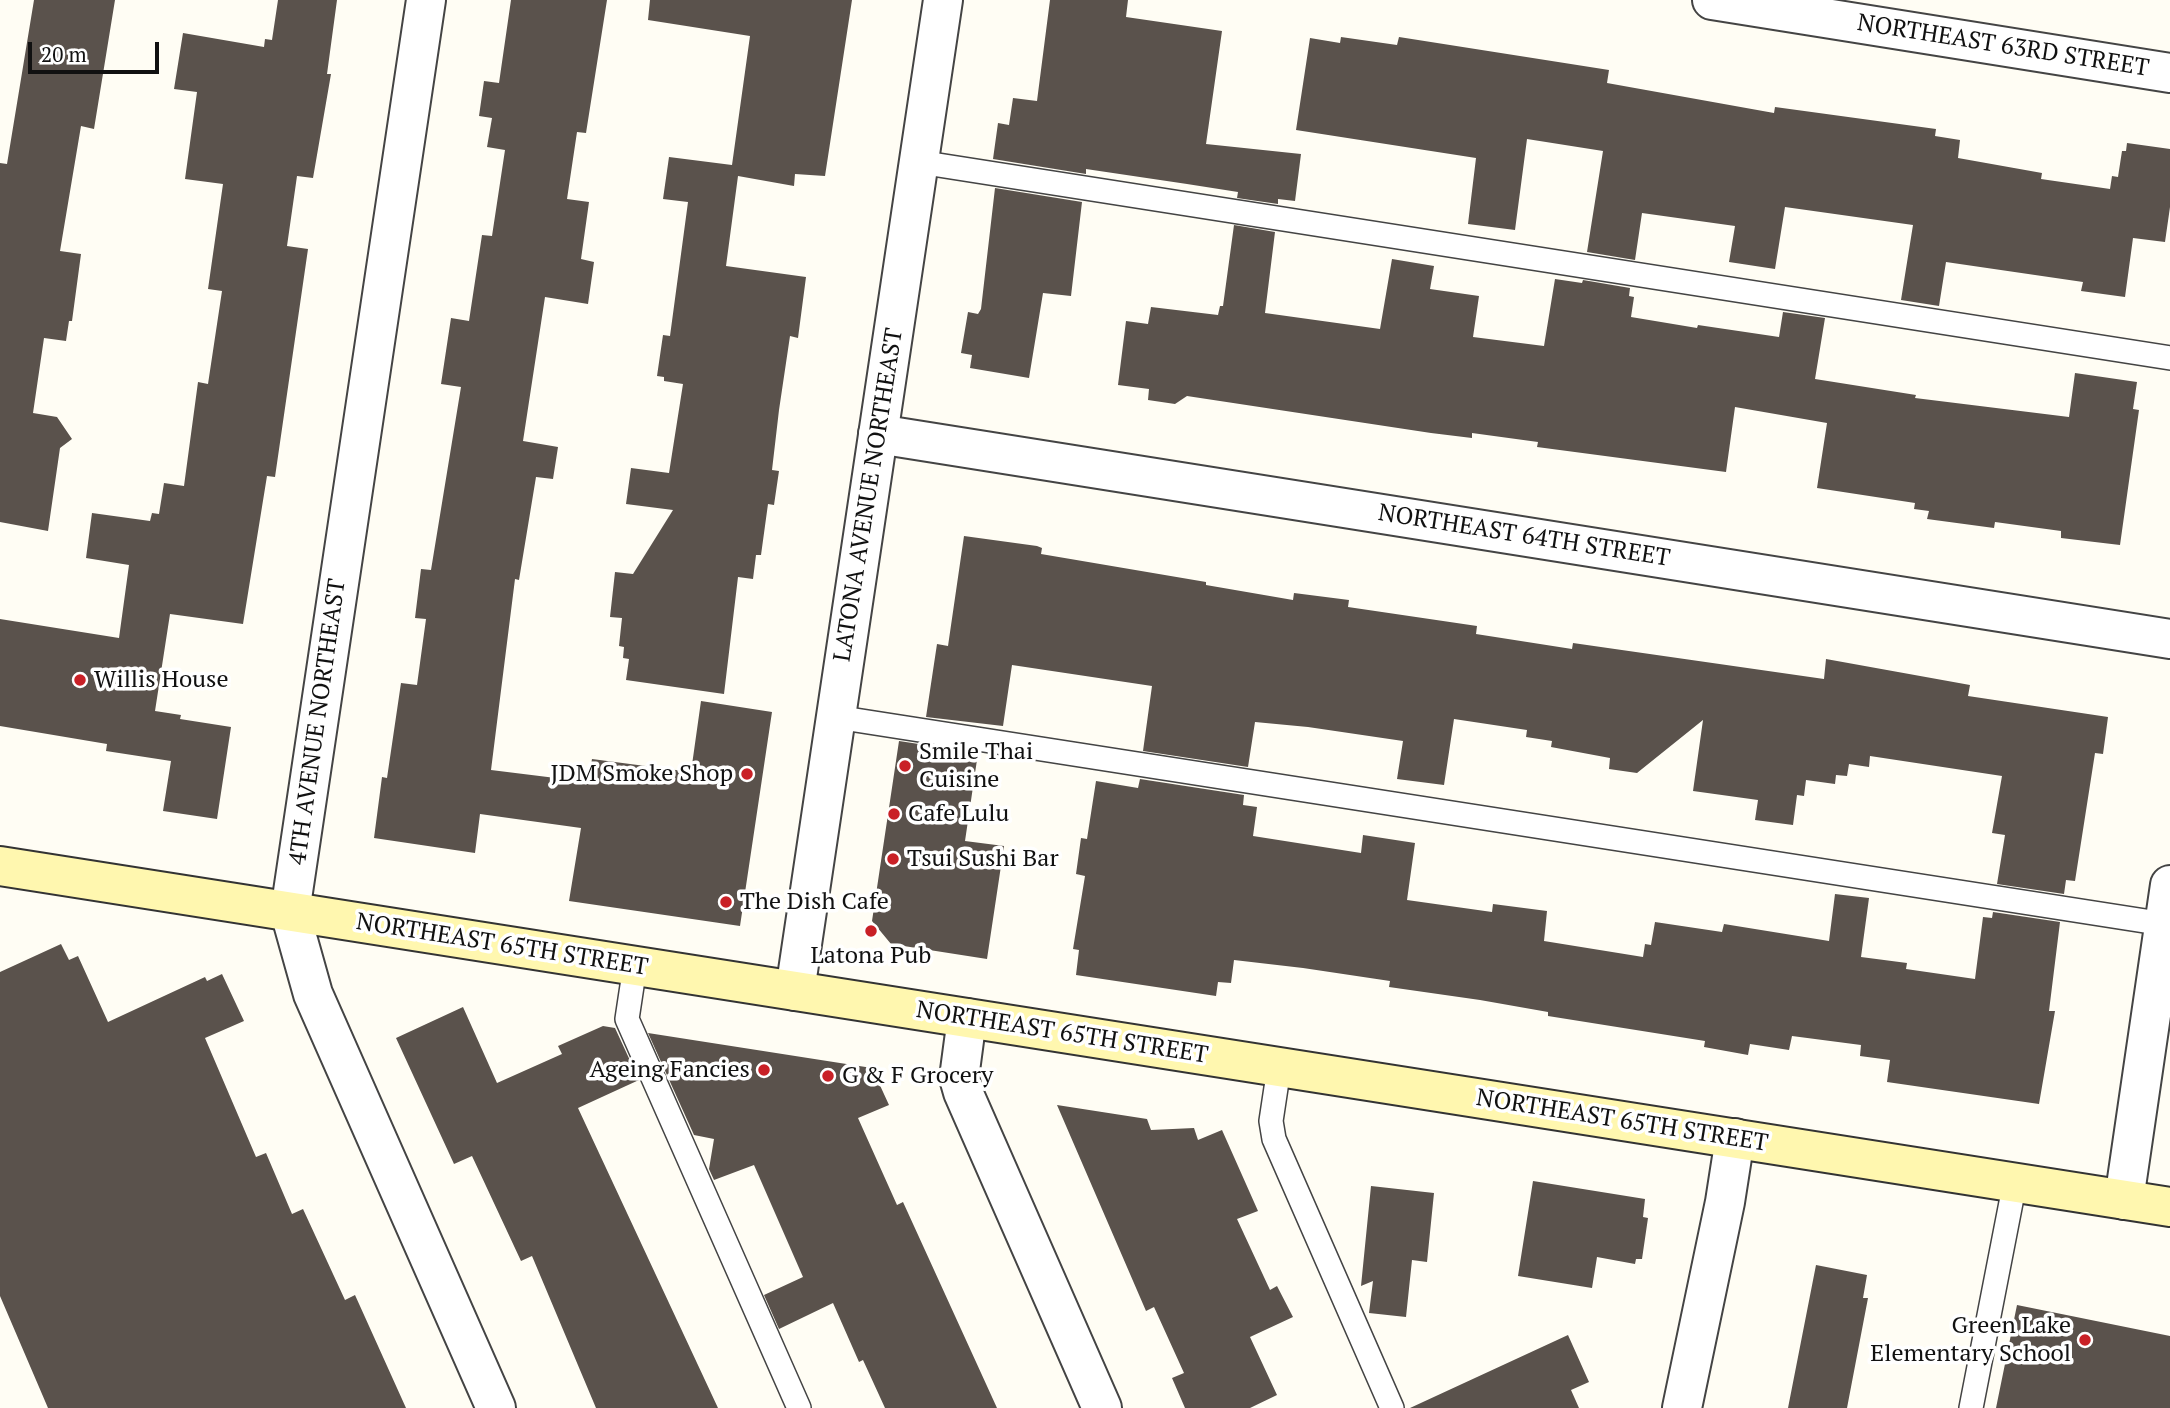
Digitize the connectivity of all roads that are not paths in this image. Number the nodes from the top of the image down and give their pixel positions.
1 (426, 0) edge
2 (943, 0) edge
3 (1712, 0) edge
4 (2170, 73) edge
5 (919, 162) junction
6 (2170, 358) edge
7 (878, 434) junction
8 (2170, 639) edge
9 (836, 717) junction
10 (0, 866) edge
11 (2170, 885) edge
12 (290, 912) junction
13 (2167, 925) edge
14 (635, 966) junction
15 (795, 991) junction
16 (967, 1018) junction
17 (1279, 1068) junction
18 (1735, 1138) junction
19 (2015, 1182) junction
20 (2124, 1199) junction
21 (2170, 1207) edge
22 (496, 1408) edge
23 (799, 1408) edge
24 (1102, 1408) edge
25 (1392, 1408) edge
26 (1682, 1408) edge
27 (1971, 1408) edge

1 - 12 street, 4TH AVENUE NORTHEAST
2 - 5 street, LATONA AVENUE NORTHEAST
3 - 4 street, NORTHEAST 63RD STREET
5 - 6 lane
5 - 7 street, LATONA AVENUE NORTHEAST
7 - 8 street, NORTHEAST 64TH STREET
7 - 9 street, LATONA AVENUE NORTHEAST
9 - 13 lane
9 - 15 street, LATONA AVENUE NORTHEAST
10 - 12 main road, NORTHEAST 65TH STREET
11 - 13 street
12 - 14 main road, NORTHEAST 65TH STREET
12 - 22 street, 4TH AVENUE NORTHEAST
13 - 20 street
14 - 15 main road, NORTHEAST 65TH STREET
14 - 23 lane
15 - 16 main road, NORTHEAST 65TH STREET
16 - 17 main road, NORTHEAST 65TH STREET
16 - 24 street
17 - 18 main road, NORTHEAST 65TH STREET
17 - 25 lane
18 - 19 main road, NORTHEAST 65TH STREET
18 - 26 street
19 - 20 main road, NORTHEAST 65TH STREET
19 - 27 lane
20 - 21 main road, NORTHEAST 65TH STREET

